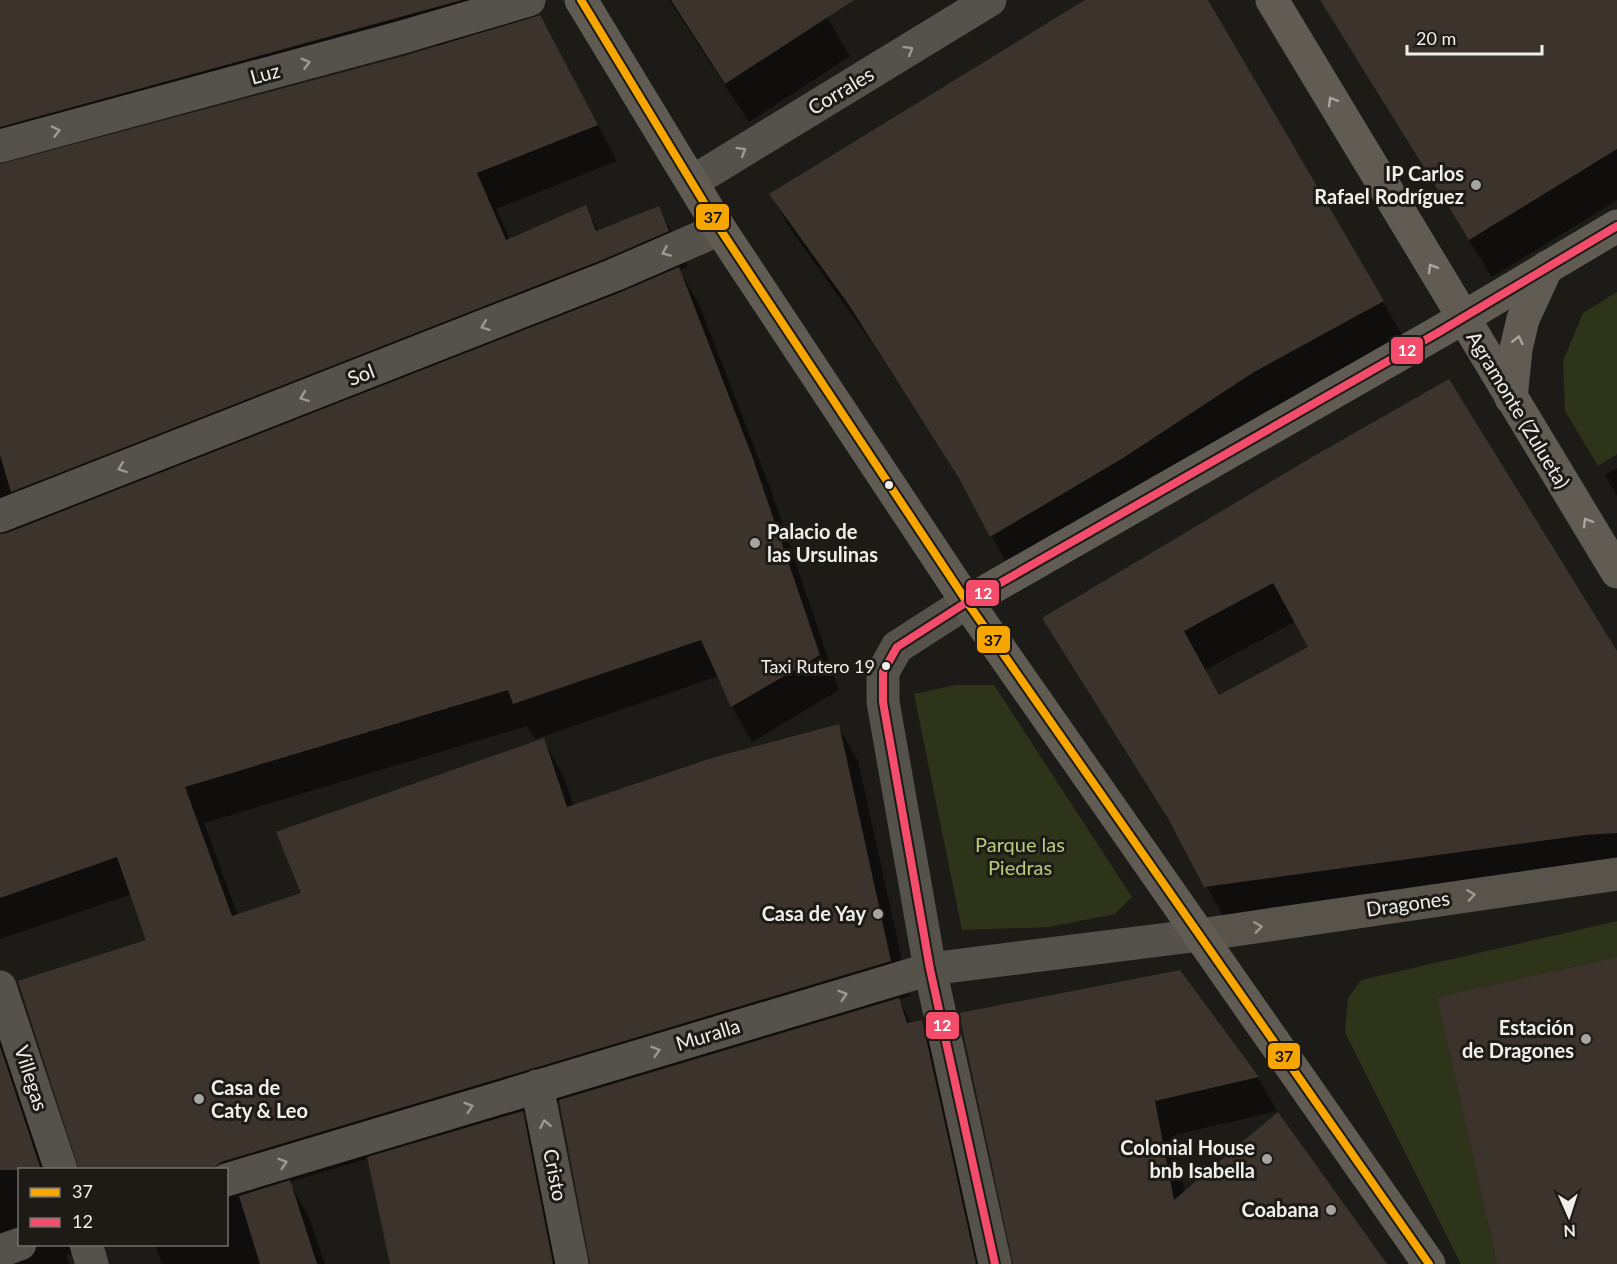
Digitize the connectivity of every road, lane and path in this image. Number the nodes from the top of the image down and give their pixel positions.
1 (529, 0) edge
2 (581, 0) edge
3 (990, 0) edge
4 (1272, 0) edge
5 (0, 146) edge
6 (692, 182) junction
7 (1617, 226) edge
8 (720, 229) junction
9 (1547, 267) junction
10 (1462, 318) junction
11 (1511, 398) junction
12 (0, 516) edge
13 (1617, 572) edge
14 (967, 602) junction
15 (1617, 874) edge
16 (1200, 935) junction
17 (930, 969) junction
18 (0, 987) edge
19 (537, 1086) junction
20 (60, 1168) edge
21 (228, 1179) edge
22 (18, 1245) edge
23 (86, 1246) edge
24 (0, 1251) edge
25 (92, 1264) edge
26 (572, 1264) edge
27 (995, 1264) edge
28 (1429, 1264) edge

5 -> 1 street, Luz
2 - 6 main road
6 -> 3 street, Corrales
10 -> 4 main road, Agramonte (Zulueta)
6 - 8 main road
7 - 9 main road
8 -> 12 street, Sol
8 - 14 main road
9 - 10 main road
11 -> 9 main road
10 - 11 main road, Agramonte (Zulueta)
10 - 14 main road
13 -> 11 main road, Agramonte (Zulueta)
14 - 16 main road
14 - 17 street
16 -> 15 main road, Dragones
16 - 17 street, Muralla
16 - 28 main road
19 -> 17 street, Muralla
17 - 27 street
18 - 20 street, Villegas
21 -> 19 street, Muralla
26 -> 19 street, Cristo
22 - 24 street
23 - 25 street

